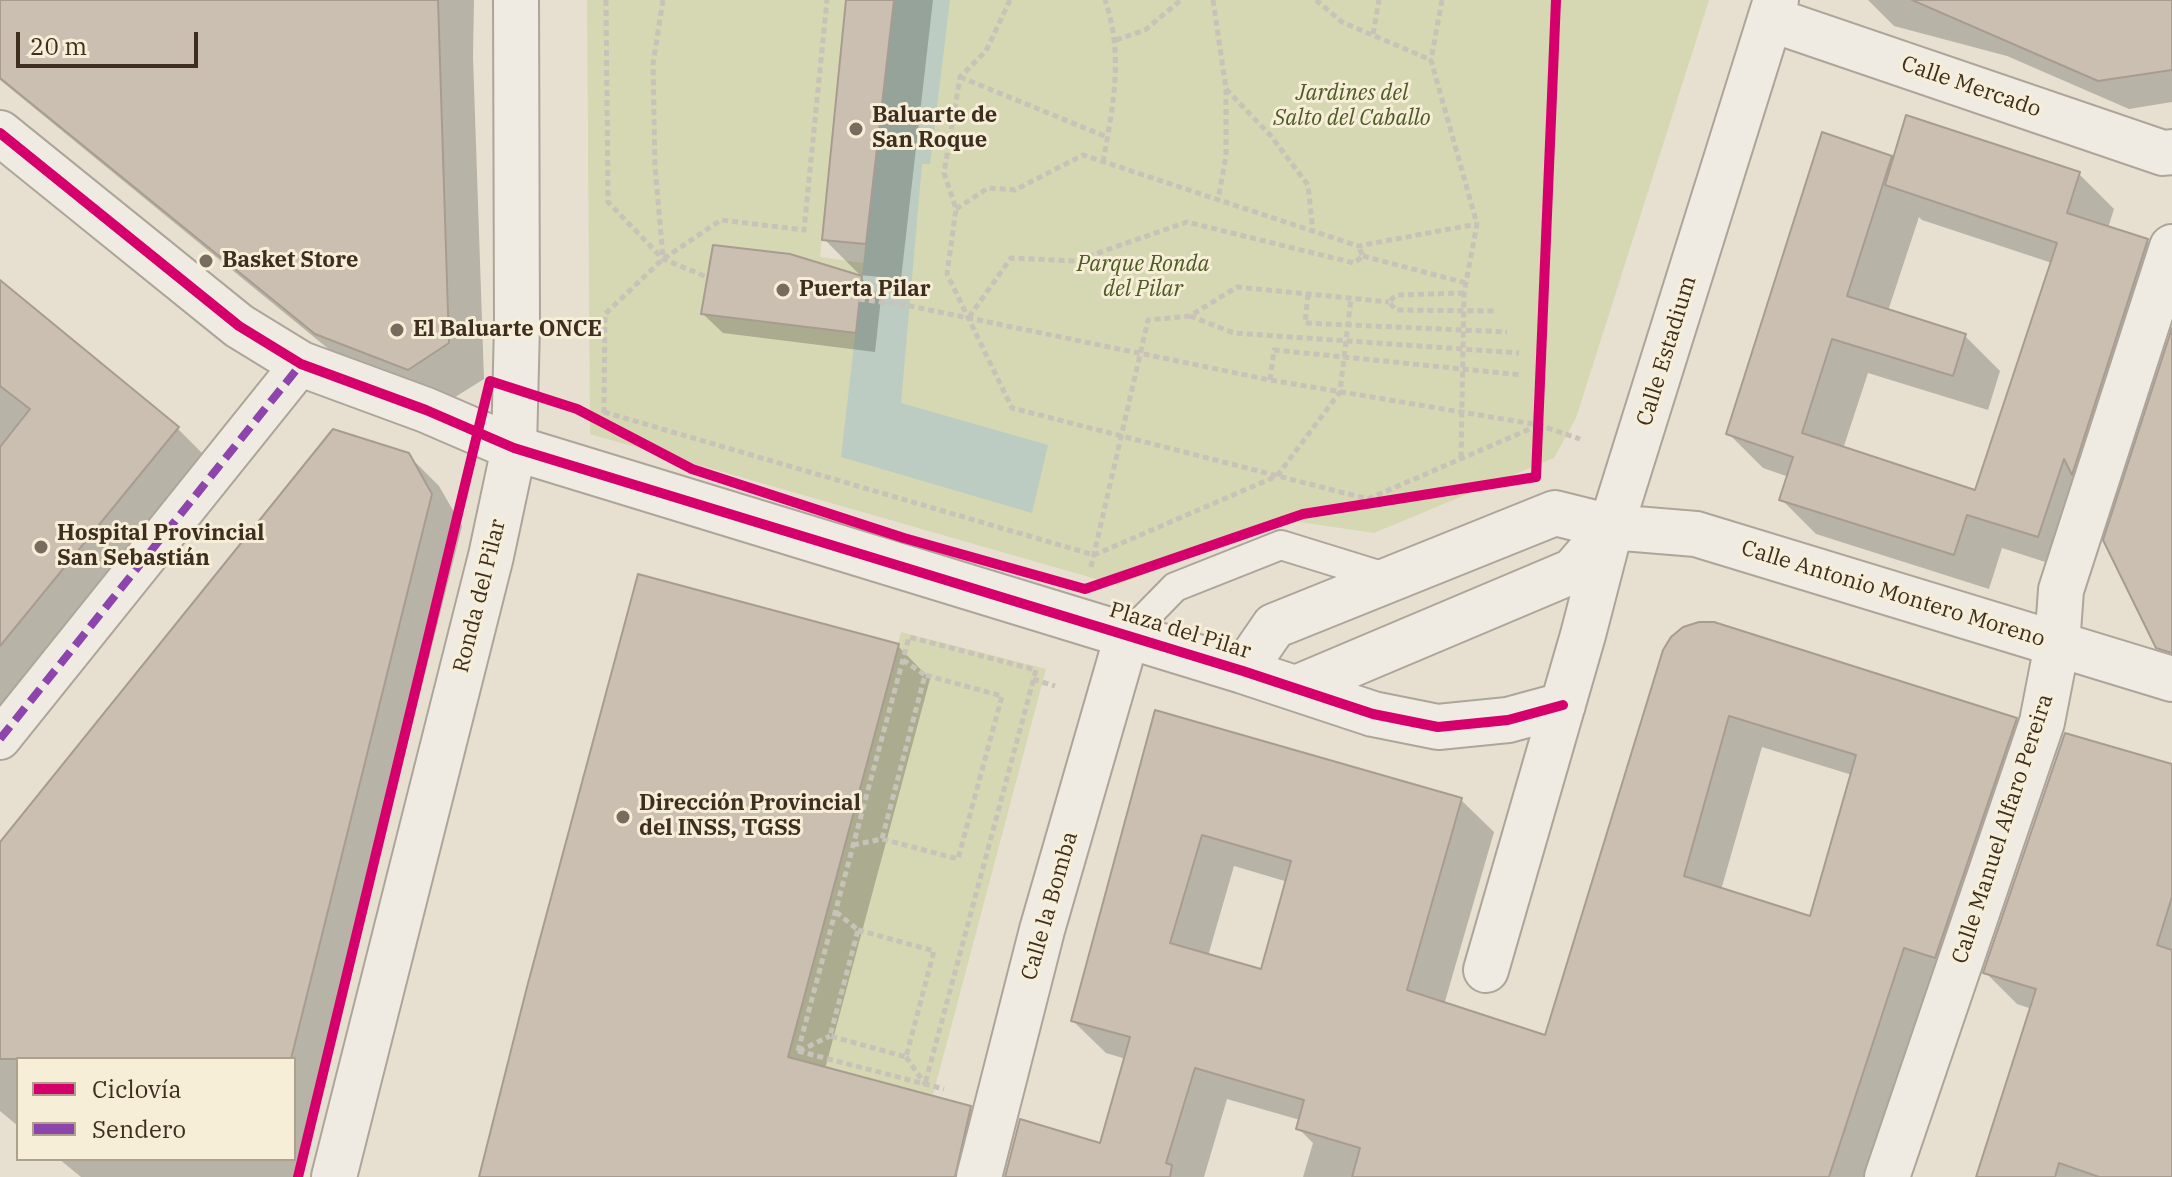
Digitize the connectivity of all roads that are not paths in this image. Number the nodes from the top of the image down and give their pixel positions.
1 (516, 0) edge
2 (1773, 9) edge
3 (0, 133) edge
4 (2172, 152) edge
5 (2172, 247) edge
6 (301, 364) junction
7 (514, 448) junction
8 (1611, 527) junction
9 (1391, 579) junction
10 (1127, 636) junction
11 (2057, 645) junction
12 (1243, 671) junction
13 (2172, 679) edge
14 (1296, 688) junction
15 (1563, 705) junction
16 (0, 739) edge
17 (1486, 970) dead end
18 (334, 1177) edge
19 (979, 1177) edge
20 (1887, 1177) edge

1 - 7 street, Ronda del Pilar
2 - 4 street, Calle Mercado
2 - 8 street, Calle Estadium
3 - 6 street, Plaza del Pilar
5 - 11 street, Calle Manuel Alfaro Pereira
6 - 7 street, Plaza del Pilar
6 - 16 street
7 - 10 street, Plaza del Pilar
7 - 18 street, Ronda del Pilar
8 - 9 street, Plaza del Pilar
8 - 11 street, Calle Antonio Montero Moreno
8 - 14 street
8 - 15 street, Calle Estadium
9 - 10 lane
9 - 12 street, Plaza del Pilar
10 - 12 street, Plaza del Pilar
10 - 19 street, Calle la Bomba
11 - 13 street, Calle Antonio Montero Moreno
11 - 20 street, Calle Manuel Alfaro Pereira
12 - 14 street, Plaza del Pilar
14 - 15 street, Plaza del Pilar
15 - 17 street

